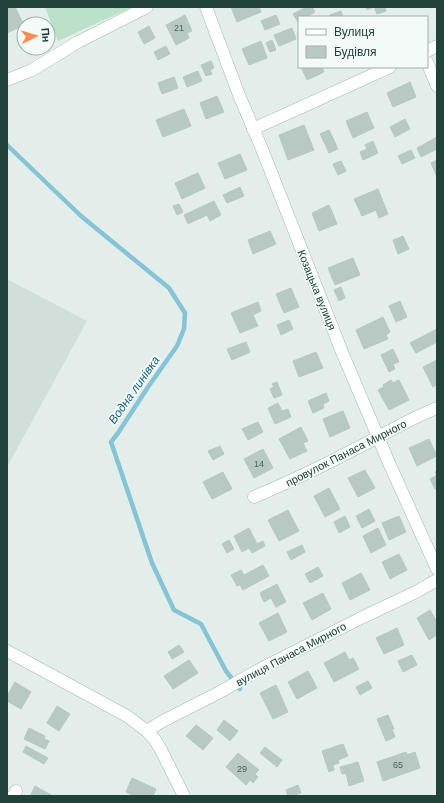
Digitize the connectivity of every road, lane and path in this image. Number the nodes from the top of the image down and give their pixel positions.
1 (148, 7) edge
2 (206, 7) edge
3 (437, 46) edge
4 (428, 50) edge
5 (428, 64) edge
6 (388, 68) edge
7 (7, 80) edge
8 (437, 86) edge
9 (254, 128) junction
10 (437, 408) edge
11 (378, 437) junction
12 (254, 497) dead end
13 (437, 569) edge
14 (437, 580) edge
15 (7, 651) edge
16 (147, 731) junction
17 (184, 796) edge

1 - 7 street
2 - 9 street, Козацька вулиця
3 - 4 street
5 - 8 street
6 - 9 street
9 - 11 street, Козацька вулиця
10 - 11 street, провулок Панаса Мирного
11 - 12 street, провулок Панаса Мирного
11 - 13 street, Козацька вулиця
14 - 16 street, вулиця Панаса Мирного
15 - 16 street
16 - 17 street

